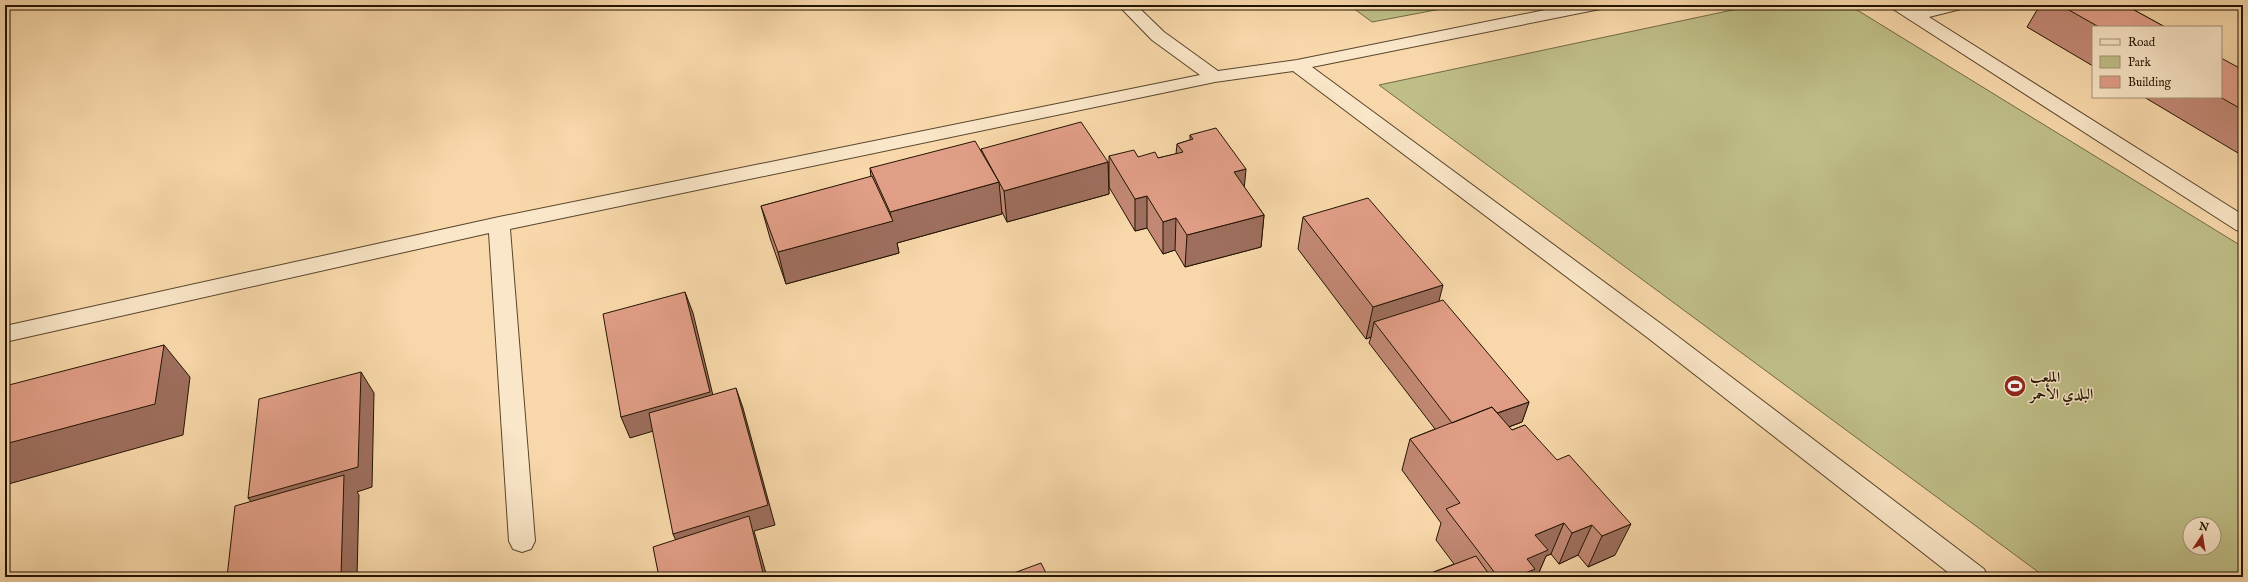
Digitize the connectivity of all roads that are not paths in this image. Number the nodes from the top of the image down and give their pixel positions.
1 (1126, 5) edge
2 (1596, 5) edge
3 (1899, 5) edge
4 (1955, 5) edge
5 (1915, 15) junction
6 (1296, 65) junction
7 (1215, 77) junction
8 (499, 224) junction
9 (2243, 225) edge
10 (5, 334) edge
11 (522, 541) dead end
12 (1970, 576) edge

1 - 7 street
2 - 6 street
3 - 5 street
4 - 5 street
5 - 9 street
6 - 7 street
6 - 12 street
7 - 8 street
8 - 10 street
8 - 11 street

